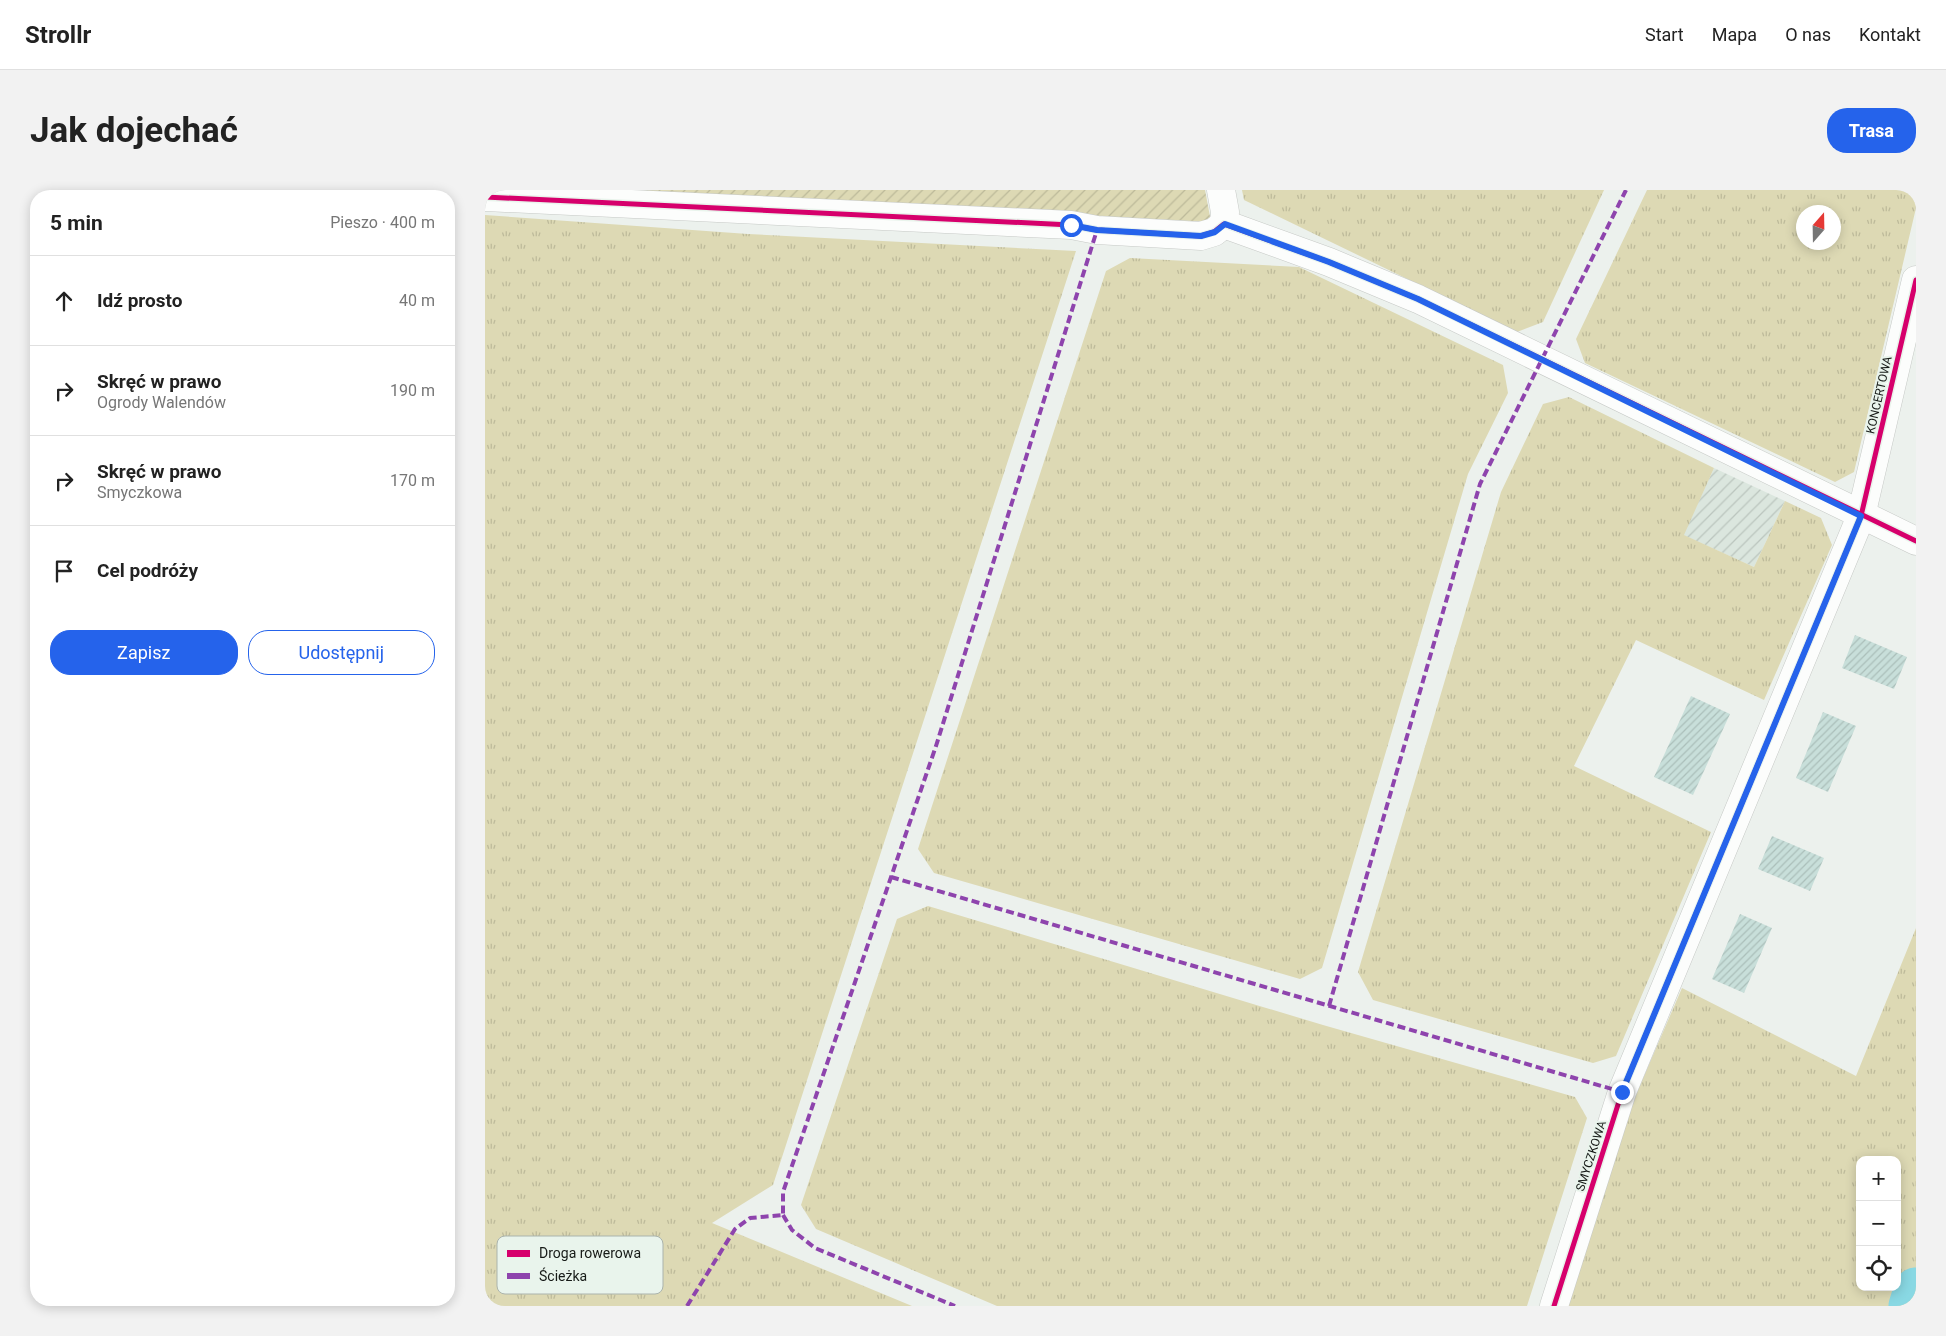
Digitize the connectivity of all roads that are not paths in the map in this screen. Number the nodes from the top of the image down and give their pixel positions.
1 (1221, 190) edge
2 (485, 198) edge
3 (1225, 224) junction
4 (1916, 280) edge
5 (1861, 516) junction
6 (1916, 542) edge
7 (1554, 1306) edge

1 - 3 street
2 - 3 street
3 - 5 street
4 - 5 street, KONCERTOWA
5 - 6 street
5 - 7 street, SMYCZKOWA

